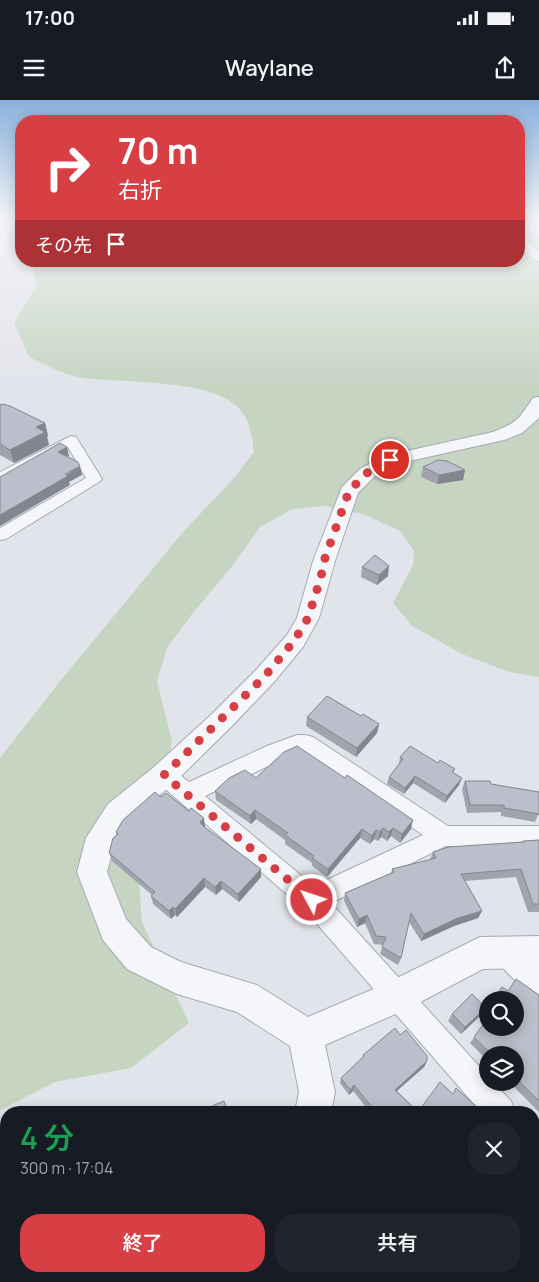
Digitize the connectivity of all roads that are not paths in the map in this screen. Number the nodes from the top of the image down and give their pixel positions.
1 (539, 402) edge
2 (0, 478) edge
3 (0, 535) edge
4 (164, 775) junction
5 (186, 794) junction
6 (444, 836) junction
7 (539, 836) edge
8 (312, 900) junction
9 (523, 952) edge
10 (539, 983) edge
11 (397, 996) junction
12 (306, 1036) junction
13 (320, 1106) edge
14 (495, 1106) edge

1 - 4 street
2 - 3 street
4 - 5 street
4 - 12 street
5 - 6 street
5 - 8 street
6 - 7 street
6 - 8 street
8 - 11 street
9 - 10 street
9 - 11 street
11 - 12 street
11 - 14 street
12 - 13 street

